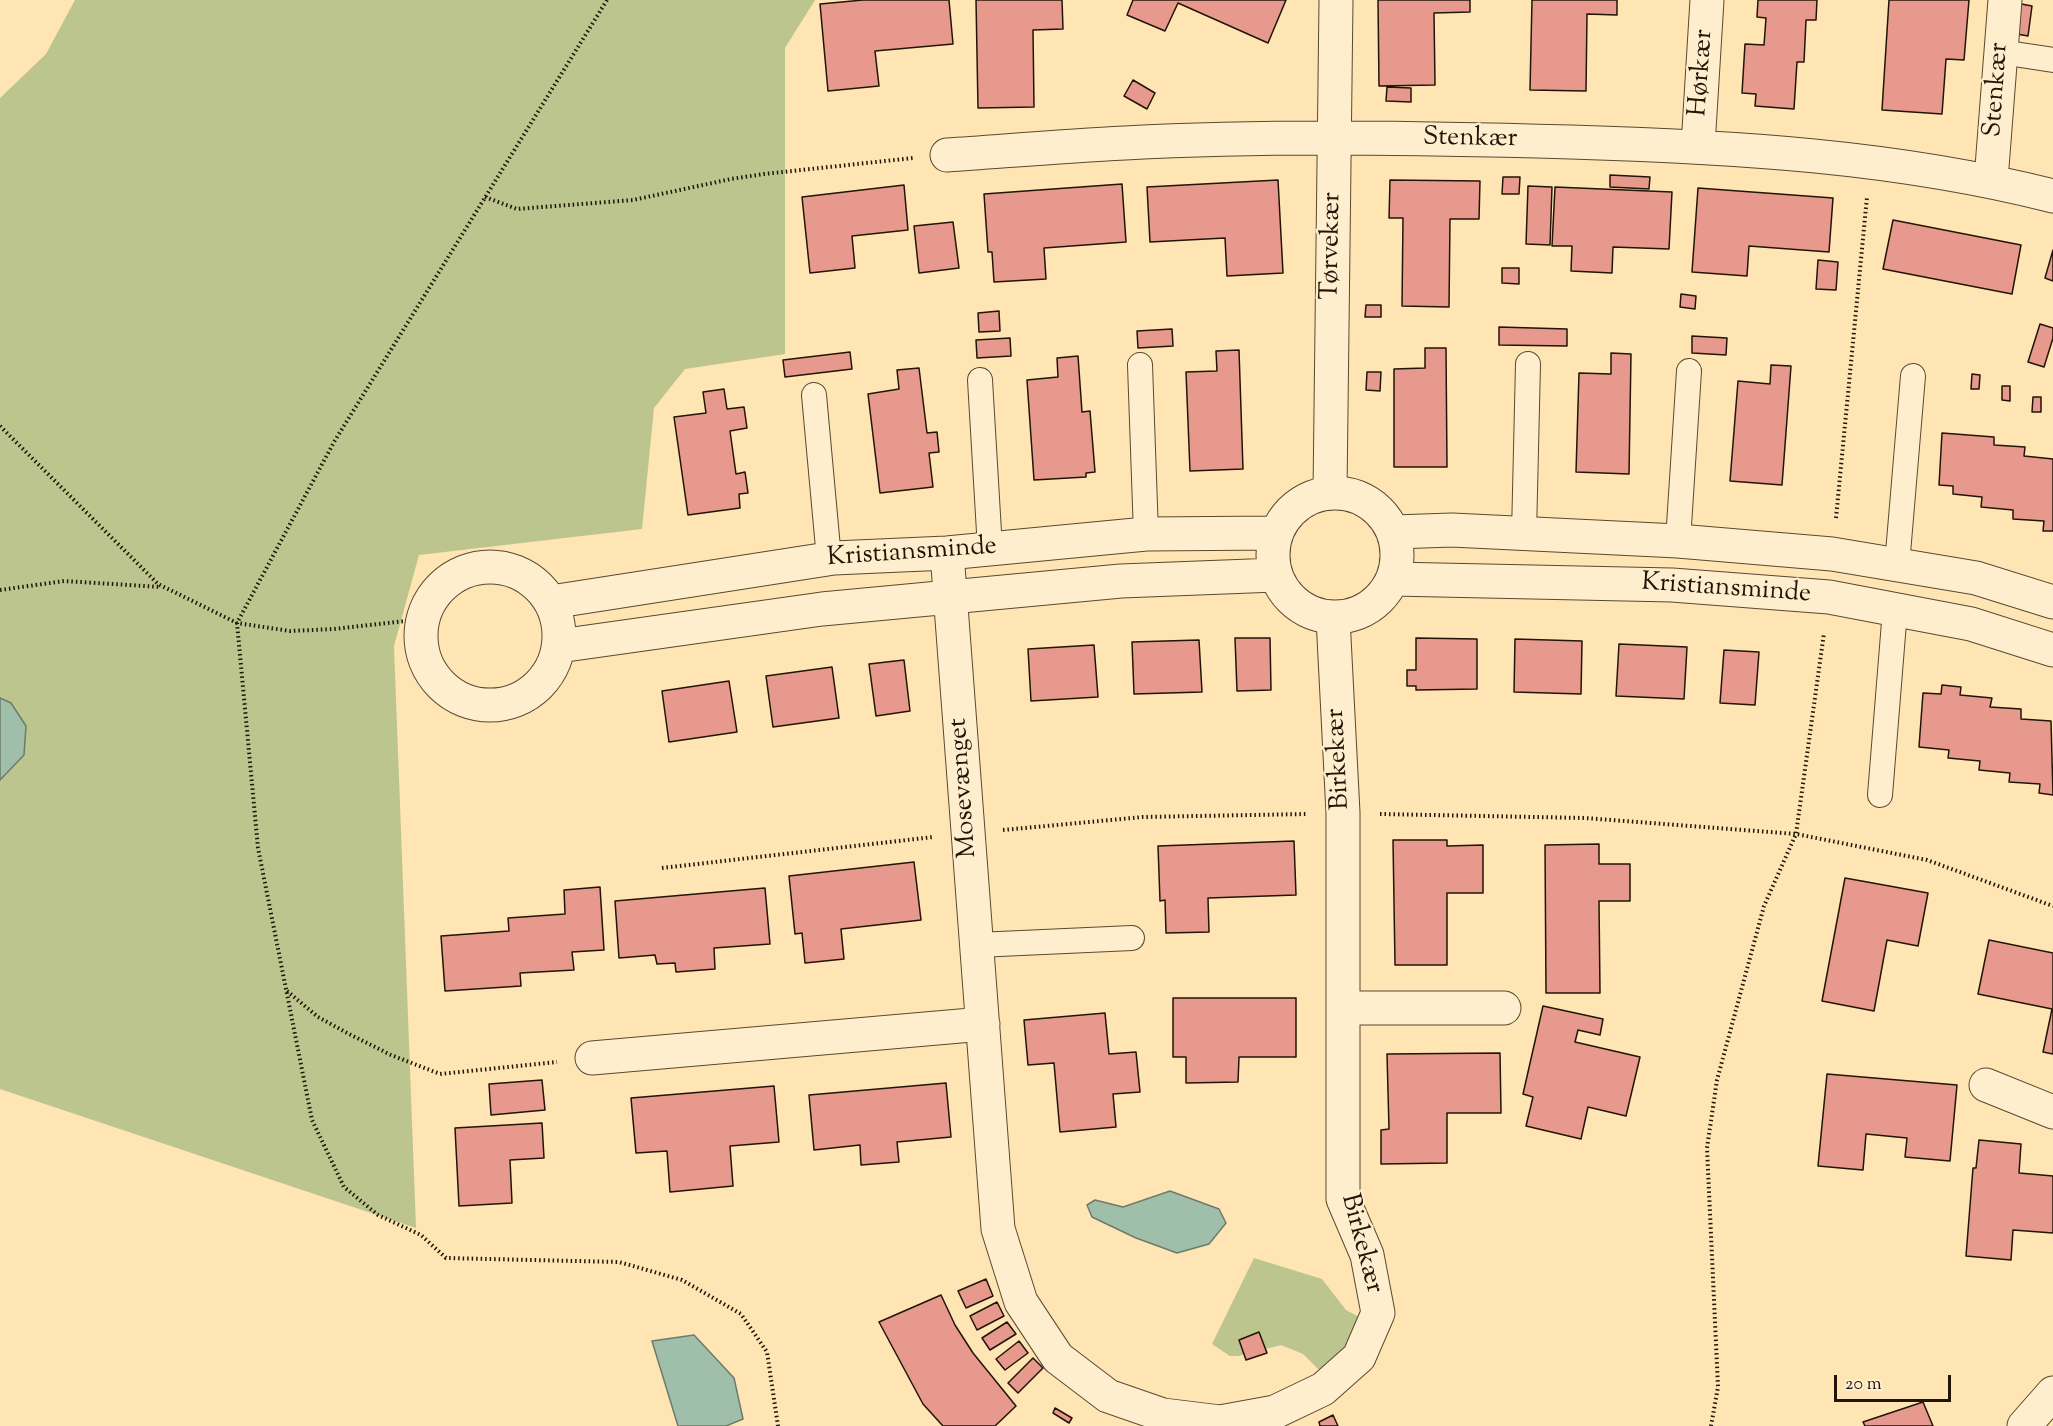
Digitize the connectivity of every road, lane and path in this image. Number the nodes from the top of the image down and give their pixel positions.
1 (607, 0) edge
2 (1336, 0) edge
3 (1707, 0) edge
4 (2005, 0) edge
5 (2001, 52) junction
6 (2053, 60) edge
7 (1335, 138) junction
8 (1698, 146) junction
9 (947, 155) joint
10 (1871, 161) junction
11 (1991, 180) junction
12 (2053, 196) edge
13 (485, 197) junction
14 (1528, 364) dead end
15 (1140, 365) dead end
16 (1689, 371) dead end
17 (1913, 376) dead end
18 (980, 380) dead end
19 (814, 395) dead end
20 (0, 426) edge
21 (1330, 492) junction
22 (1394, 532) junction
23 (1276, 533) junction
24 (1146, 534) junction
25 (1524, 534) junction
26 (1678, 541) junction
27 (990, 549) junction
28 (947, 553) junction
29 (1832, 554) junction
30 (829, 559) junction
31 (1897, 565) junction
32 (1276, 575) junction
33 (1393, 579) junction
34 (165, 587) junction
35 (0, 590) edge
36 (951, 597) junction
37 (1829, 597) junction
38 (551, 602) junction
39 (2053, 603) edge
40 (1895, 610) junction
41 (1333, 618) junction
42 (423, 619) junction
43 (237, 622) junction
44 (559, 646) junction
45 (2053, 650) edge
46 (1880, 795) dead end
47 (1132, 938) dead end
48 (977, 945) junction
49 (286, 991) junction
50 (1343, 1008) junction
51 (1504, 1008) dead end
52 (983, 1024) junction
53 (592, 1058) joint
54 (1986, 1085) dead end
55 (2053, 1112) edge
56 (998, 1229) joint
57 (2053, 1393) edge
58 (778, 1426) edge
59 (1711, 1426) edge
60 (2024, 1426) edge

1 - 13 path
2 - 7 street, Tørvekær
3 - 8 street, Hørkær
4 - 5 street, Stenkær
5 - 6 lane
5 - 11 street, Stenkær
7 - 8 street, Stenkær
7 - 9 street, Stenkær
7 - 21 street, Tørvekær
8 - 10 street, Stenkær
9 - 13 path
10 - 11 street, Stenkær
10 - 29 path
11 - 12 street, Stenkær
13 - 43 path
14 - 25 lane
15 - 24 lane
16 - 26 lane
17 - 31 lane
18 - 27 lane
19 - 30 lane
20 - 34 path
21 - 22 street
21 - 23 street
22 - 25 street, Kristiansminde
22 - 33 street
23 - 24 street, Kristiansminde
23 - 32 street
24 - 27 street, Kristiansminde
25 - 26 street, Kristiansminde
26 - 29 street, Kristiansminde
27 - 28 street, Kristiansminde
28 - 30 street, Kristiansminde
28 - 36 street, Mosevænget
29 - 31 street, Kristiansminde
30 - 38 street, Kristiansminde
31 - 39 street, Kristiansminde
32 - 36 street, Kristiansminde
32 - 41 street
33 - 37 street, Kristiansminde
33 - 41 street
34 - 35 path
34 - 43 path
36 - 44 street, Kristiansminde
36 - 48 street, Mosevænget
37 - 40 street, Kristiansminde
37 - 59 path
38 - 42 street
38 - 44 street
40 - 45 street, Kristiansminde
40 - 46 lane
41 - 50 street, Birkekær
42 - 43 path
42 - 44 street
43 - 49 path
47 - 48 lane
48 - 52 street, Mosevænget
49 - 53 path
49 - 58 path
50 - 51 street
50 - 56 street, Birkekær
52 - 53 street
52 - 56 street, Mosevænget
54 - 55 street
57 - 60 street

